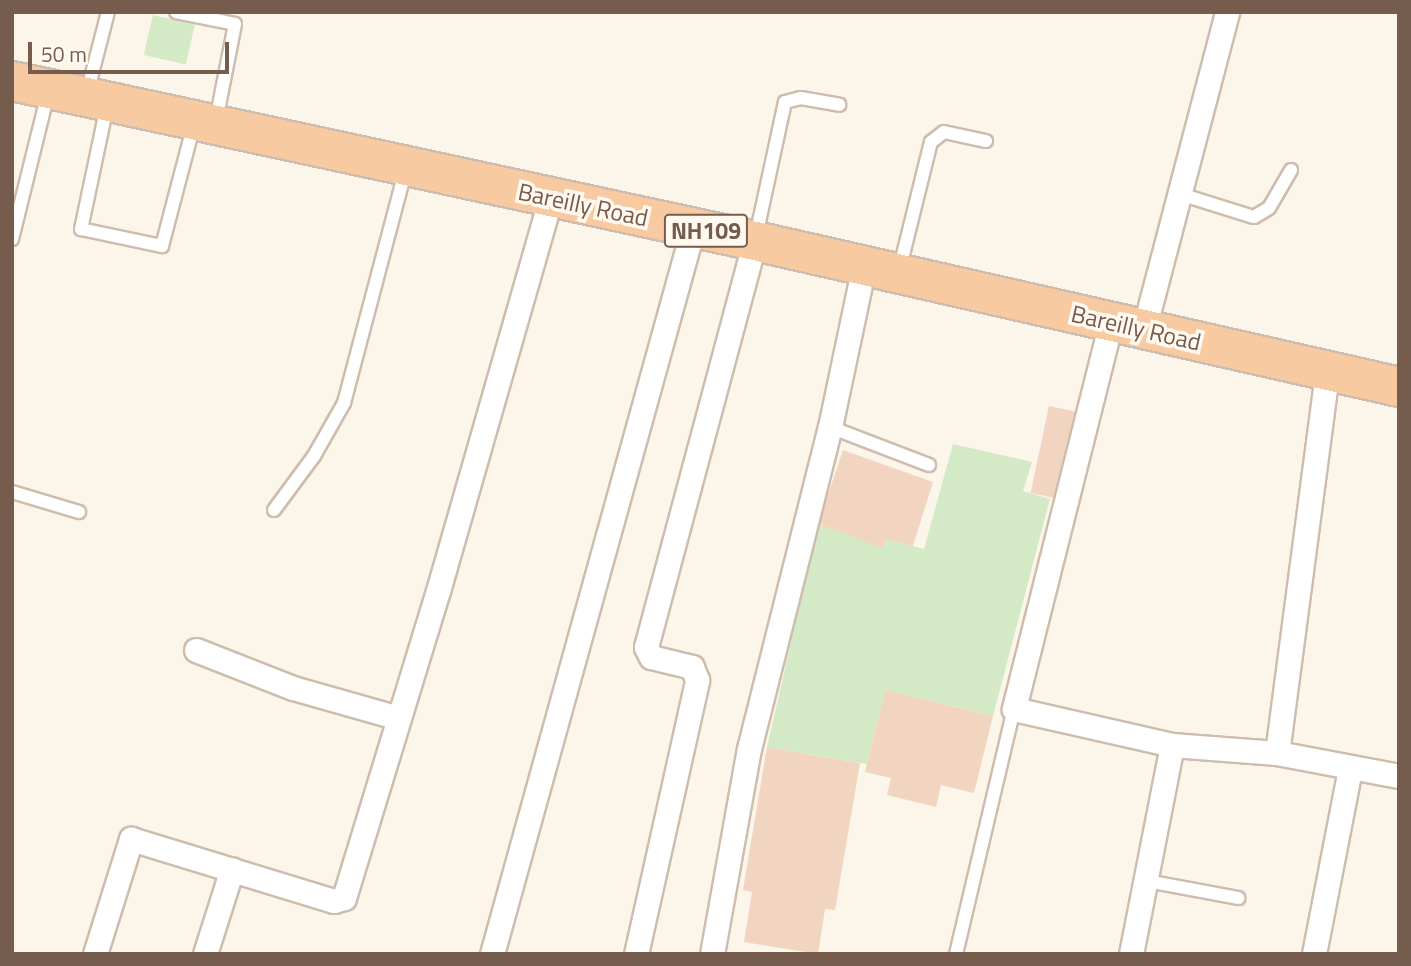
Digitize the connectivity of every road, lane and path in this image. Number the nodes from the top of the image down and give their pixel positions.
1 (108, 12) edge
2 (176, 12) edge
3 (1227, 12) edge
4 (12, 81) edge
5 (49, 90) junction
6 (96, 100) junction
7 (839, 105) dead end
8 (205, 123) junction
9 (986, 141) dead end
10 (407, 165) junction
11 (1291, 170) dead end
12 (1180, 194) junction
13 (550, 200) junction
14 (693, 228) junction
15 (12, 239) edge
16 (755, 241) junction
17 (881, 270) junction
18 (1127, 325) junction
19 (1327, 372) junction
20 (1399, 387) edge
21 (830, 427) junction
22 (929, 465) dead end
23 (12, 492) edge
24 (274, 510) dead end
25 (79, 512) dead end
26 (196, 650) dead end
27 (1014, 709) junction
28 (399, 718) junction
29 (1172, 745) junction
30 (1276, 753) junction
31 (1350, 768) junction
32 (1399, 776) edge
33 (232, 869) junction
34 (1147, 881) junction
35 (1238, 898) dead end
36 (95, 954) edge
37 (205, 954) edge
38 (492, 954) edge
39 (636, 954) edge
40 (712, 954) edge
41 (956, 954) edge
42 (1131, 954) edge
43 (1314, 954) edge

1 - 6 lane
2 - 8 lane
3 - 12 street
4 - 5 highway, Bareilly Road / NH109
5 - 6 highway, Bareilly Road / NH109
5 - 15 lane
6 - 8 highway, Bareilly Road / NH109
6 - 8 lane
7 - 16 lane
8 - 10 highway, Bareilly Road / NH109
9 - 17 lane
10 - 13 highway, Bareilly Road / NH109
10 - 24 lane
11 - 12 lane
12 - 18 street
13 - 14 highway, Bareilly Road / NH109
13 - 28 street
14 - 16 highway, Bareilly Road / NH109
14 - 38 street
16 - 17 highway, Bareilly Road / NH109
16 - 39 street
17 - 18 highway, Bareilly Road / NH109
17 - 21 street
18 - 19 highway, Bareilly Road / NH109
18 - 27 street
19 - 20 highway, Bareilly Road / NH109
19 - 30 street
21 - 22 lane
21 - 40 street
23 - 25 lane
26 - 28 street
27 - 29 street
27 - 41 lane
28 - 33 street
29 - 30 street
29 - 34 street
30 - 31 street
31 - 32 street
31 - 43 street
33 - 36 street
33 - 37 street
34 - 35 lane
34 - 42 street

